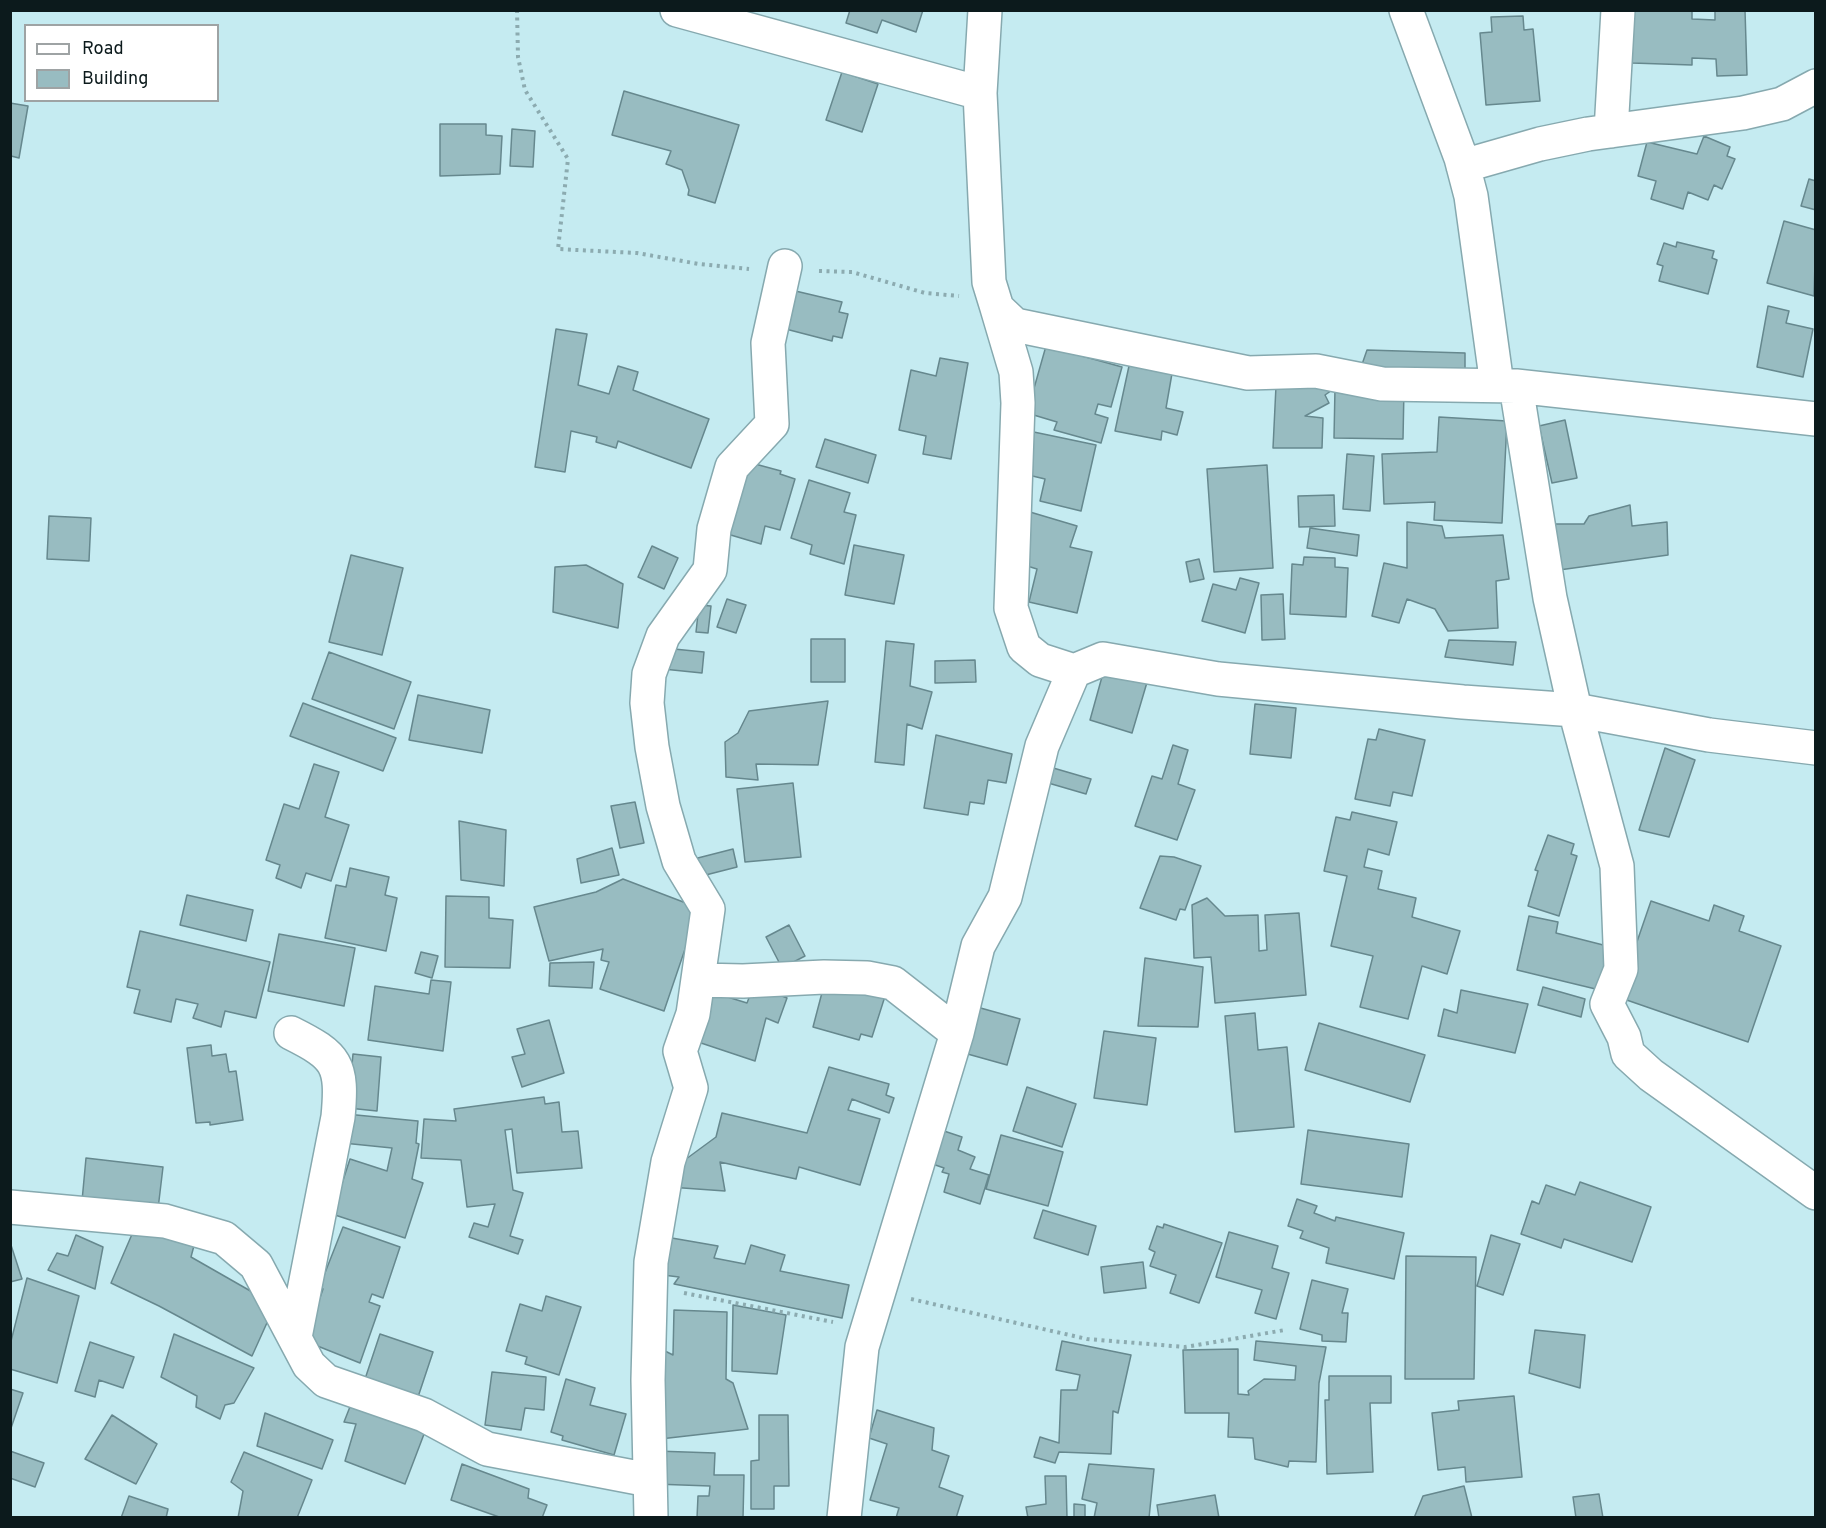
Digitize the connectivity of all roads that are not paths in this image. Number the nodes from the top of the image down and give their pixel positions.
1 (677, 10) edge
2 (985, 10) edge
3 (1406, 10) edge
4 (1618, 10) edge
5 (1815, 86) edge
6 (980, 93) junction
7 (1611, 131) junction
8 (1463, 166) junction
9 (785, 267) road end
10 (995, 301) junction
11 (1506, 386) junction
12 (1815, 419) edge
13 (1074, 671) junction
14 (1575, 710) junction
15 (1815, 748) edge
16 (699, 980) junction
17 (291, 1033) dead end
18 (957, 1033) junction
19 (1815, 1193) edge
20 (12, 1206) edge
21 (295, 1337) junction
22 (649, 1480) junction
23 (651, 1518) edge
24 (844, 1518) edge

1 - 6 street
2 - 6 street
3 - 8 street
4 - 7 street
5 - 7 street
6 - 10 street
7 - 8 street
8 - 11 street
9 - 16 street
10 - 11 street
10 - 13 street
11 - 12 street
11 - 14 street
13 - 14 street
13 - 18 street
14 - 15 street
14 - 19 street
16 - 18 street
16 - 22 street
17 - 21 street
18 - 24 street
20 - 21 street
21 - 22 street
22 - 23 street

